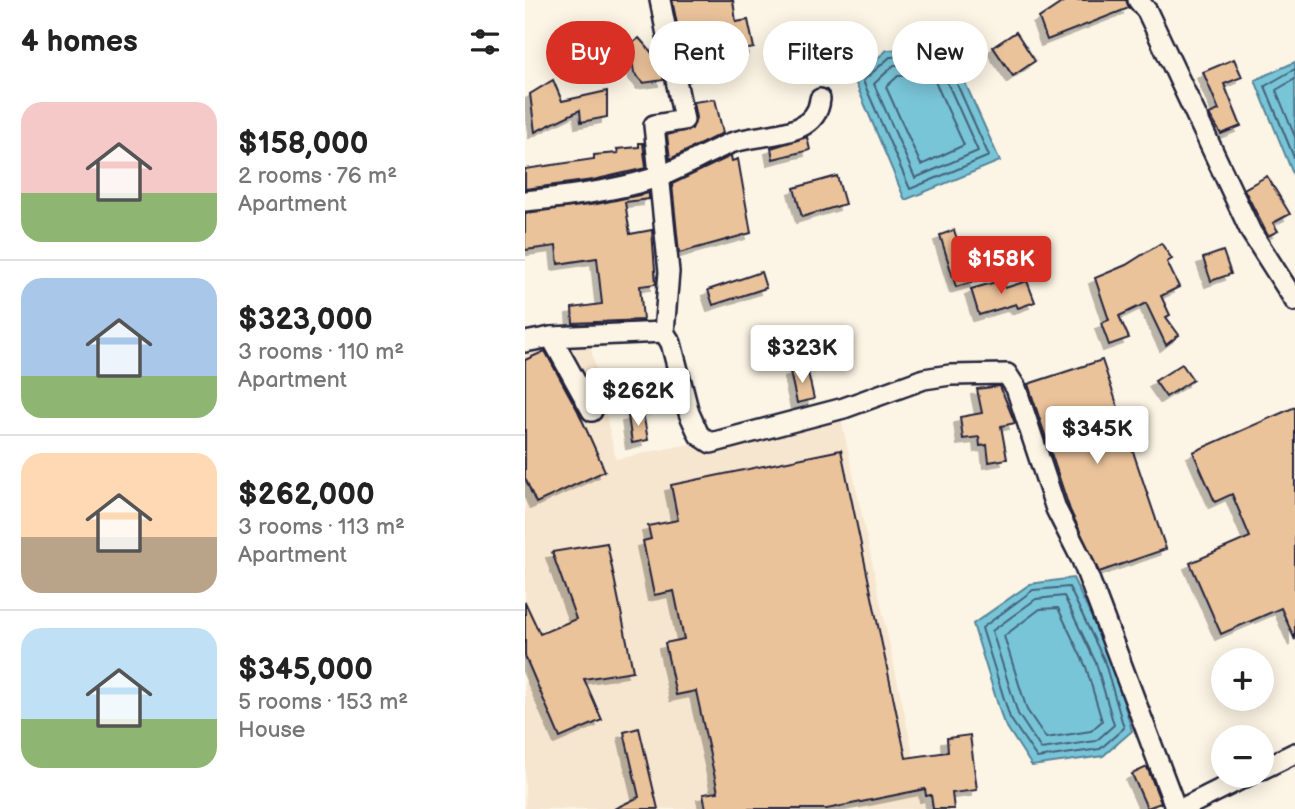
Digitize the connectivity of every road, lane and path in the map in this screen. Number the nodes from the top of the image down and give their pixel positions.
1 (660, 0) edge
2 (1137, 0) edge
3 (820, 99) dead end
4 (660, 176) junction
5 (525, 201) edge
6 (1295, 301) edge
7 (664, 332) junction
8 (551, 337) junction
9 (525, 342) edge
10 (592, 411) dead end
11 (1295, 753) edge
12 (1274, 763) edge
13 (1222, 788) edge
14 (1178, 809) edge

1 - 4 street
2 - 6 street
3 - 4 street
4 - 5 street
4 - 7 street
7 - 8 street
7 - 14 street
8 - 9 street
8 - 10 street
11 - 12 street
13 - 14 street

